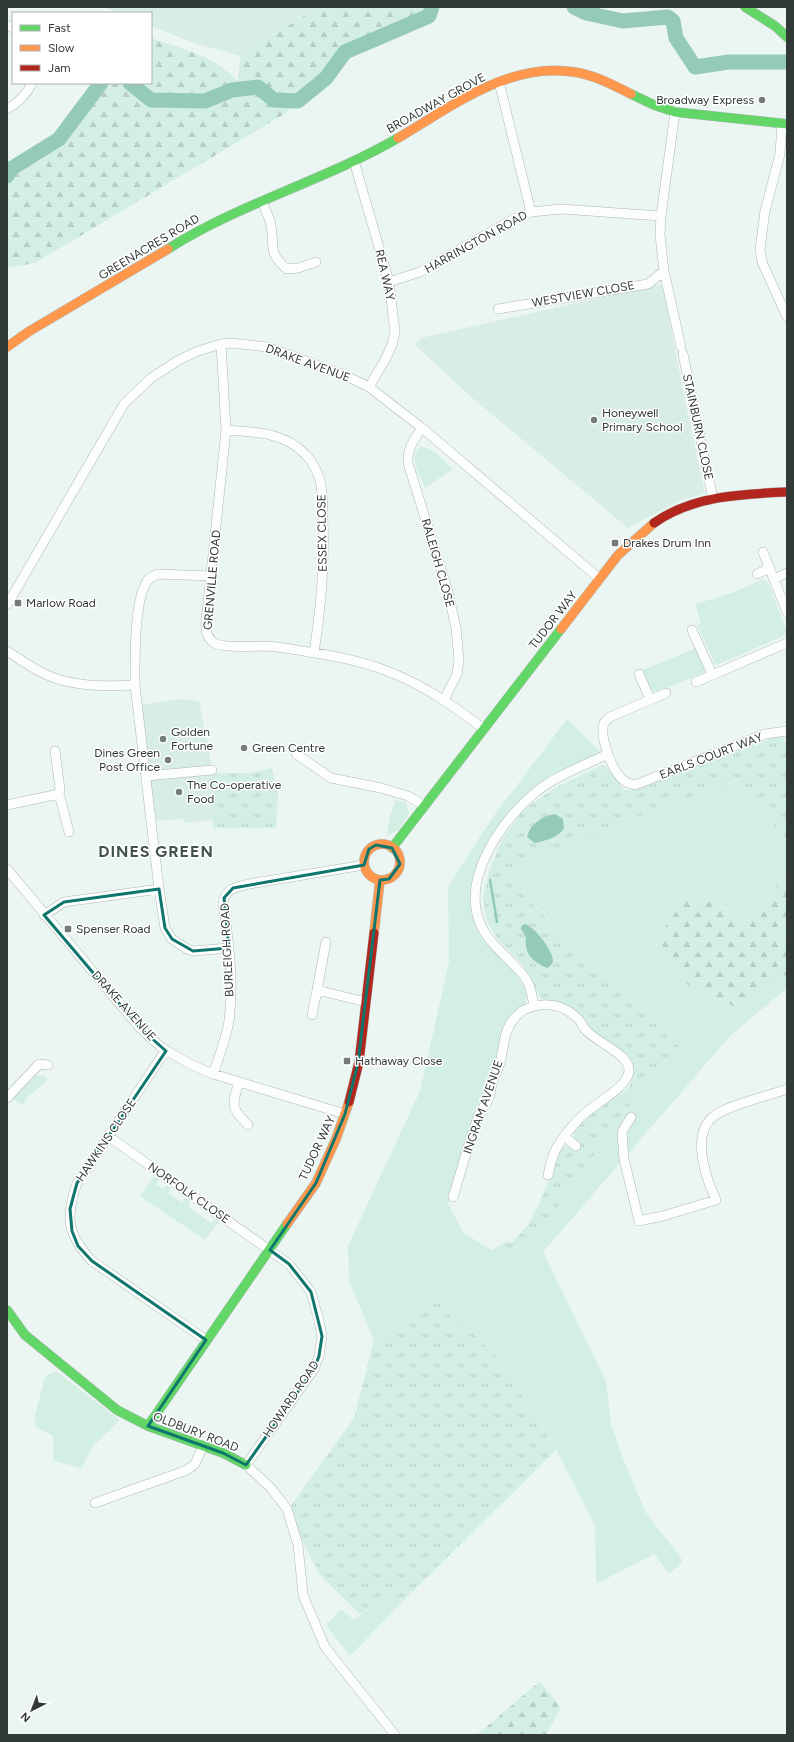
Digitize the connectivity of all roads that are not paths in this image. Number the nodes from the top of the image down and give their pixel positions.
1 (745, 7) edge
2 (787, 37) edge
3 (499, 82) junction
4 (31, 84) edge
5 (7, 109) edge
6 (674, 112) junction
7 (785, 124) edge
8 (354, 161) junction
9 (262, 201) junction
10 (531, 212) junction
11 (660, 216) junction
12 (316, 262) dead end
13 (664, 271) junction
14 (389, 282) junction
15 (498, 309) dead end
16 (787, 317) edge
17 (221, 344) junction
18 (7, 347) edge
19 (369, 386) junction
20 (422, 428) junction
21 (226, 430) junction
22 (787, 492) edge
23 (713, 499) junction
24 (763, 552) dead end
25 (770, 568) junction
26 (757, 574) dead end
27 (787, 574) edge
28 (210, 576) junction
29 (600, 579) junction
30 (774, 579) junction
31 (7, 606) edge
32 (787, 612) edge
33 (692, 630) dead end
34 (787, 643) edge
35 (7, 651) edge
36 (314, 653) junction
37 (638, 674) dead end
38 (712, 674) junction
39 (696, 682) dead end
40 (135, 685) junction
41 (666, 693) dead end
42 (650, 699) junction
43 (444, 700) junction
44 (484, 729) junction
45 (787, 731) edge
46 (55, 751) dead end
47 (296, 754) dead end
48 (608, 754) junction
49 (212, 770) dead end
50 (146, 776) junction
51 (59, 794) junction
52 (7, 805) edge
53 (425, 806) junction
54 (69, 832) dead end
55 (392, 848) junction
56 (364, 865) junction
57 (7, 869) edge
58 (380, 880) junction
59 (158, 889) junction
60 (44, 915) junction
61 (326, 942) dead end
62 (229, 948) junction
63 (317, 990) junction
64 (366, 1002) junction
65 (534, 1005) junction
66 (312, 1015) dead end
67 (166, 1050) junction
68 (48, 1065) dead end
69 (213, 1074) junction
70 (239, 1082) junction
71 (787, 1090) edge
72 (7, 1098) edge
73 (345, 1114) junction
74 (631, 1117) dead end
75 (248, 1125) dead end
76 (108, 1136) junction
77 (565, 1137) junction
78 (576, 1146) dead end
79 (548, 1175) dead end
80 (453, 1197) dead end
81 (270, 1250) junction
82 (7, 1310) edge
83 (206, 1340) junction
84 (148, 1426) junction
85 (203, 1446) junction
86 (246, 1465) junction
87 (94, 1503) dead end
88 (395, 1735) edge

1 - 2 street
3 - 6 street, BROADWAY GROVE
3 - 8 street, BROADWAY GROVE
3 - 10 street
4 - 5 street
6 - 7 street, BROADWAY GROVE
6 - 11 street, STAINBURN CLOSE
7 - 16 street
8 - 9 street, GREENACRES ROAD
8 - 14 street, REA WAY
9 - 12 street
9 - 18 street, GREENACRES ROAD
10 - 11 street, HARRINGTON ROAD
10 - 14 street, HARRINGTON ROAD
11 - 13 street, STAINBURN CLOSE
13 - 15 street, WESTVIEW CLOSE
13 - 23 street, STAINBURN CLOSE
14 - 19 street, REA WAY
17 - 19 street, DRAKE AVENUE
17 - 21 street, GRENVILLE ROAD
17 - 31 street, DRAKE AVENUE
19 - 20 street, DRAKE AVENUE
20 - 29 street, DRAKE AVENUE
20 - 43 street, RALEIGH CLOSE
21 - 28 street, GRENVILLE ROAD
21 - 36 street, ESSEX CLOSE
22 - 23 street, TUDOR WAY
23 - 29 street, TUDOR WAY
24 - 25 street
25 - 26 street
25 - 30 street
27 - 30 street
28 - 36 street, GRENVILLE ROAD
28 - 40 street
29 - 44 street, TUDOR WAY
30 - 32 street
33 - 38 street
34 - 38 street
35 - 40 street
36 - 43 street, GRENVILLE ROAD
37 - 42 street
38 - 39 street
40 - 50 street
41 - 42 street
42 - 48 street
43 - 44 street, GRENVILLE ROAD
44 - 53 street, TUDOR WAY
45 - 48 street, EARLS COURT WAY
46 - 51 street
47 - 53 street
48 - 65 street
49 - 50 street
50 - 59 street
51 - 52 street
51 - 54 street
53 - 55 street, TUDOR WAY
55 - 56 street
55 - 58 street
56 - 58 street
56 - 62 street, BURLEIGH ROAD
57 - 60 street, DRAKE AVENUE
58 - 64 street, TUDOR WAY
59 - 60 street
59 - 62 street
60 - 67 street, DRAKE AVENUE
61 - 63 street
62 - 69 street, BURLEIGH ROAD
63 - 64 street
63 - 66 street
64 - 73 street, TUDOR WAY
65 - 77 street
65 - 80 street, INGRAM AVENUE
67 - 69 street, DRAKE AVENUE
67 - 76 street, HAWKINS CLOSE
68 - 72 street
69 - 70 street, DRAKE AVENUE
70 - 73 street, DRAKE AVENUE
70 - 75 street
71 - 74 street
73 - 81 street, TUDOR WAY
76 - 81 street, NORFOLK CLOSE
76 - 83 street, HAWKINS CLOSE
77 - 78 street
77 - 79 street
81 - 83 street, TUDOR WAY
81 - 86 street, HOWARD ROAD
82 - 84 street, OLDBURY ROAD
83 - 84 street, TUDOR WAY
84 - 85 street, OLDBURY ROAD
85 - 86 street, OLDBURY ROAD
85 - 87 street
86 - 88 street, OLDBURY ROAD

